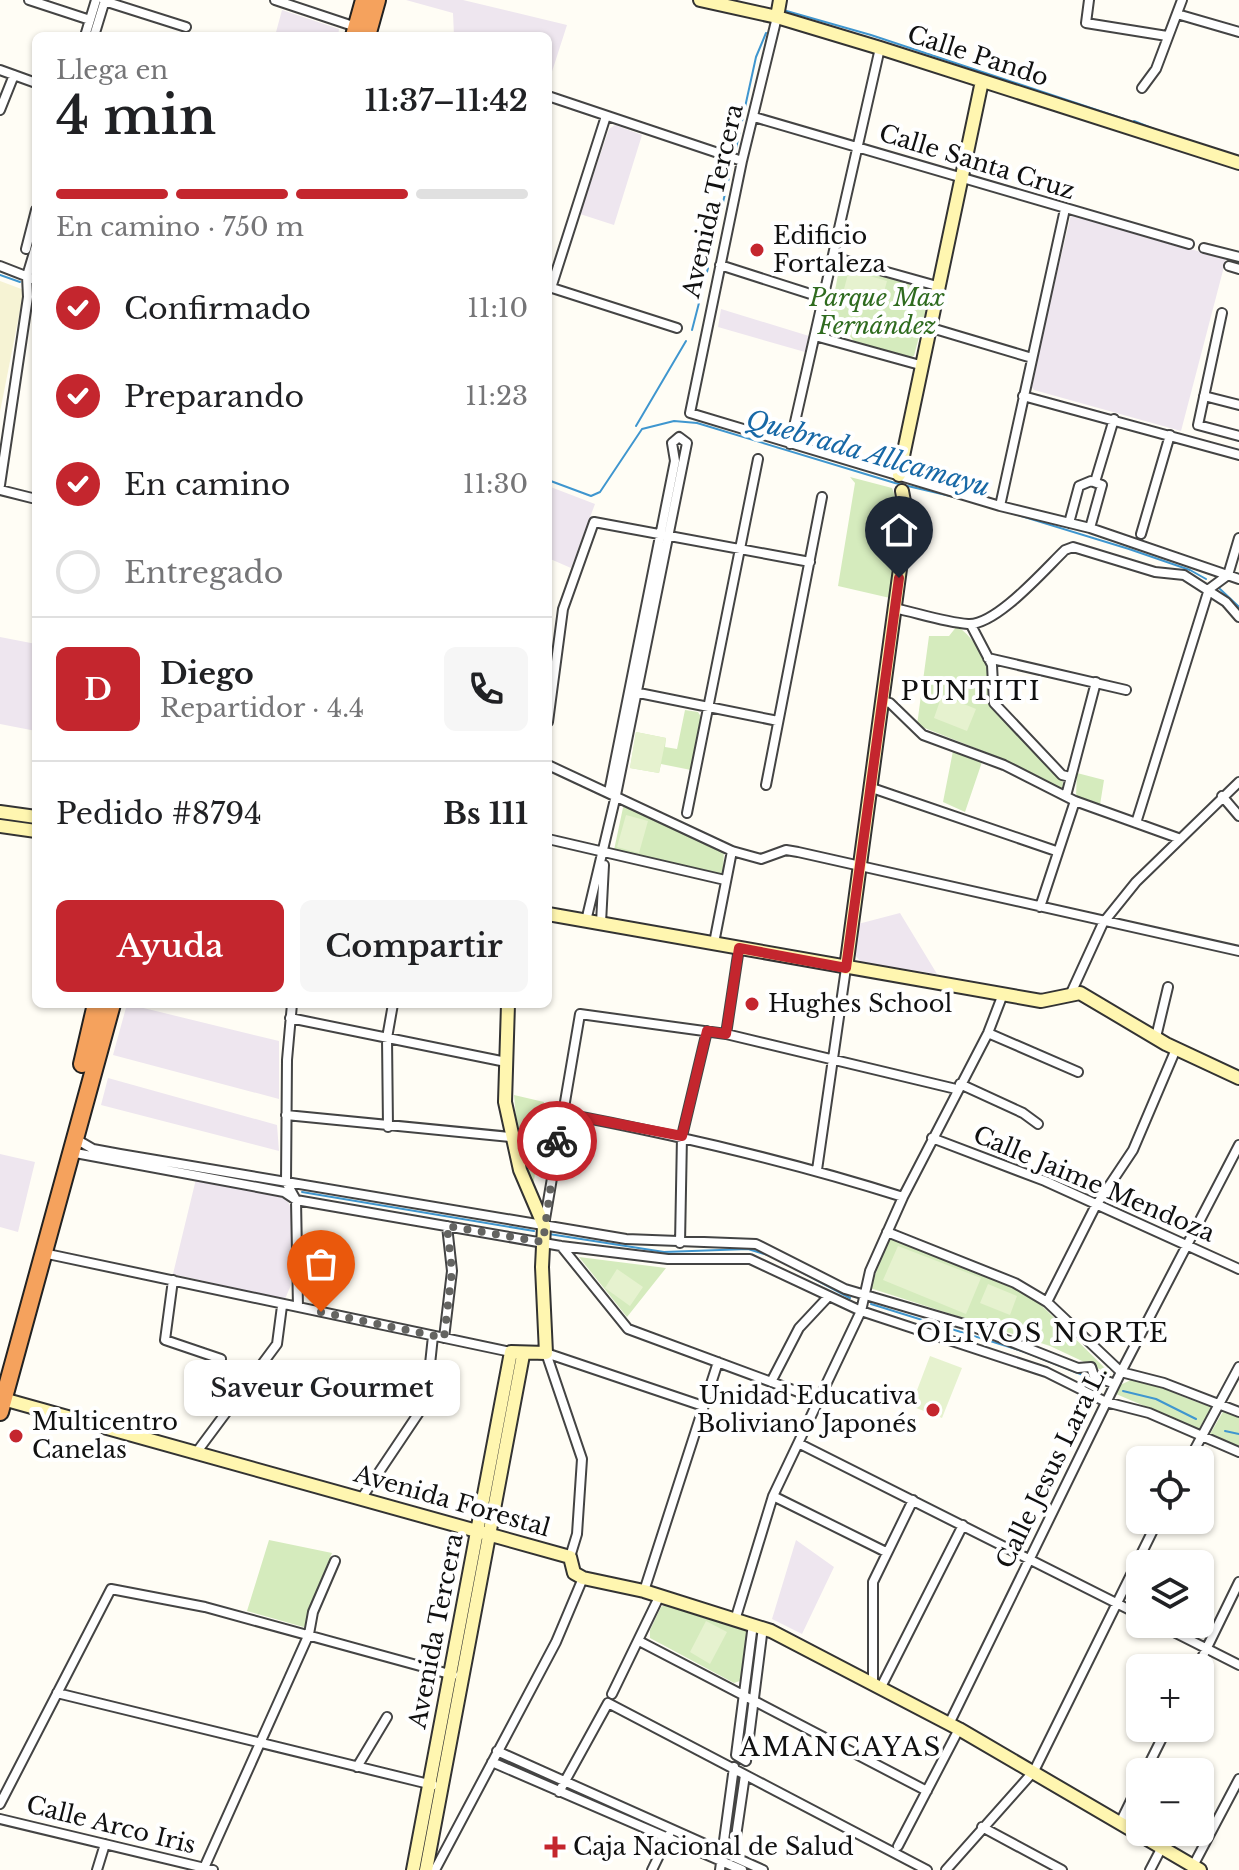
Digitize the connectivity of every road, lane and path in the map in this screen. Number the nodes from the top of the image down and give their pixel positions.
1 (29, 0) edge
2 (96, 0) edge
3 (104, 0) edge
4 (275, 0) edge
5 (364, 0) edge
6 (377, 0) edge
7 (700, 0) edge
8 (780, 0) edge
9 (1089, 0) edge
10 (1182, 0) edge
11 (1177, 14) junction
12 (777, 17) junction
13 (90, 20) junction
14 (186, 27) dead end
15 (86, 32) edge
16 (95, 32) edge
17 (358, 32) edge
18 (363, 32) edge
19 (364, 32) edge
20 (1239, 32) edge
21 (1167, 36) junction
22 (880, 48) junction
23 (0, 70) edge
24 (14, 75) junction
25 (982, 81) junction
26 (32, 82) edge
27 (1142, 88) dead end
28 (552, 97) edge
29 (0, 110) edge
30 (606, 116) junction
31 (754, 117) junction
32 (858, 147) junction
33 (742, 161) junction
34 (1239, 163) edge
35 (961, 177) junction
36 (1065, 209) junction
37 (32, 226) edge
38 (1189, 244) dead end
39 (1204, 248) dead end
40 (26, 249) dead end
41 (833, 257) junction
42 (1239, 257) edge
43 (720, 265) junction
44 (0, 266) edge
45 (32, 278) edge
46 (552, 278) edge
47 (937, 286) junction
48 (552, 288) edge
49 (32, 298) edge
50 (823, 298) junction
51 (1222, 313) dead end
52 (928, 327) junction
53 (677, 328) dead end
54 (815, 336) junction
55 (1032, 358) junction
56 (920, 365) junction
57 (1023, 396) junction
58 (1204, 396) junction
59 (1239, 405) edge
60 (1114, 419) junction
61 (1225, 432) junction
62 (1170, 435) junction
63 (1239, 436) edge
64 (790, 444) junction
65 (1221, 450) junction
66 (1239, 455) edge
67 (758, 459) dead end
68 (900, 482) junction
69 (1095, 482) junction
70 (0, 488) edge
71 (822, 497) dead end
72 (32, 498) edge
73 (1000, 506) junction
74 (1069, 523) junction
75 (1090, 528) junction
76 (665, 534) junction
77 (1141, 534) dead end
78 (1239, 538) edge
79 (740, 547) junction
80 (810, 562) junction
81 (1228, 575) junction
82 (1239, 579) edge
83 (1209, 589) junction
84 (894, 608) junction
85 (1239, 617) edge
86 (971, 625) junction
87 (988, 658) junction
88 (1096, 682) junction
89 (1126, 690) dead end
90 (633, 691) junction
91 (552, 692) edge
92 (880, 701) junction
93 (708, 707) junction
94 (778, 721) junction
95 (552, 767) edge
96 (1070, 777) junction
97 (1239, 782) edge
98 (766, 785) dead end
99 (869, 787) junction
100 (613, 793) junction
101 (1222, 796) junction
102 (1070, 799) junction
103 (0, 812) edge
104 (687, 813) dead end
105 (32, 816) edge
106 (1239, 816) edge
107 (1136, 823) junction
108 (0, 826) edge
109 (32, 830) edge
110 (1178, 838) junction
111 (552, 840) edge
112 (732, 851) junction
113 (1056, 851) junction
114 (604, 852) junction
115 (860, 864) junction
116 (725, 880) junction
117 (1040, 907) junction
118 (552, 915) edge
119 (586, 921) junction
120 (601, 923) junction
121 (1103, 923) junction
122 (714, 943) junction
123 (739, 948) junction
124 (1239, 951) edge
125 (846, 968) junction
126 (1168, 987) dead end
127 (1071, 993) junction
128 (1003, 994) junction
129 (95, 1008) edge
130 (111, 1008) edge
131 (291, 1008) edge
132 (392, 1008) edge
133 (508, 1008) edge
134 (290, 1018) junction
135 (707, 1031) junction
136 (988, 1033) junction
137 (726, 1034) junction
138 (1156, 1037) junction
139 (387, 1038) junction
140 (1176, 1049) junction
141 (832, 1059) junction
142 (506, 1062) junction
143 (1078, 1072) dead end
144 (1239, 1078) edge
145 (958, 1087) junction
146 (561, 1113) junction
147 (286, 1115) junction
148 (1038, 1124) dead end
149 (388, 1127) junction
150 (682, 1136) junction
151 (511, 1137) junction
152 (932, 1138) junction
153 (72, 1145) junction
154 (1239, 1145) edge
155 (817, 1170) junction
156 (286, 1182) junction
157 (903, 1197) junction
158 (296, 1200) junction
159 (1095, 1207) junction
160 (447, 1226) junction
161 (544, 1226) junction
162 (887, 1232) junction
163 (543, 1242) junction
164 (680, 1243) junction
165 (561, 1246) junction
166 (1187, 1246) junction
167 (43, 1253) junction
168 (1239, 1269) edge
169 (173, 1280) junction
170 (864, 1293) junction
171 (828, 1297) junction
172 (1047, 1302) junction
173 (282, 1306) junction
174 (298, 1307) junction
175 (861, 1311) junction
176 (433, 1336) junction
177 (444, 1338) junction
178 (517, 1353) junction
179 (546, 1353) junction
180 (221, 1359) dead end
181 (718, 1362) junction
182 (1239, 1367) edge
183 (0, 1370) edge
184 (1121, 1372) junction
185 (771, 1382) junction
186 (1115, 1384) junction
187 (820, 1400) junction
188 (1106, 1402) junction
189 (1220, 1403) junction
190 (2, 1406) edge
191 (703, 1406) junction
192 (1239, 1412) edge
193 (1201, 1436) junction
194 (800, 1444) junction
195 (1196, 1446) edge
196 (1239, 1452) edge
197 (196, 1453) junction
198 (773, 1496) junction
199 (361, 1499) junction
200 (913, 1500) junction
201 (963, 1525) junction
202 (483, 1532) junction
203 (1151, 1534) edge
204 (886, 1552) junction
205 (570, 1557) junction
206 (335, 1561) dead end
207 (1027, 1561) junction
208 (583, 1578) junction
209 (1239, 1582) edge
210 (644, 1591) junction
211 (660, 1595) junction
212 (1115, 1602) junction
213 (1126, 1608) edge
214 (736, 1617) junction
215 (758, 1626) junction
216 (309, 1634) junction
217 (1185, 1638) edge
218 (639, 1641) junction
219 (1206, 1649) junction
220 (1204, 1654) edge
221 (1239, 1665) edge
222 (450, 1674) junction
223 (464, 1677) junction
224 (877, 1685) junction
225 (57, 1693) junction
226 (744, 1693) junction
227 (612, 1694) dead end
228 (754, 1699) junction
229 (387, 1717) dead end
230 (954, 1726) junction
231 (260, 1744) junction
232 (497, 1751) junction
233 (492, 1762) junction
234 (357, 1767) junction
235 (734, 1767) junction
236 (1034, 1771) junction
237 (745, 1775) junction
238 (1239, 1779) edge
239 (564, 1781) junction
240 (436, 1785) junction
241 (927, 1791) junction
242 (559, 1792) junction
243 (0, 1804) edge
244 (1126, 1811) edge
245 (0, 1819) edge
246 (1120, 1823) junction
247 (982, 1827) junction
248 (672, 1828) junction
249 (668, 1838) junction
250 (105, 1844) junction
251 (898, 1846) dead end
252 (1162, 1847) junction
253 (722, 1855) junction
254 (733, 1855) junction
255 (732, 1868) edge
256 (1196, 1868) edge
257 (209, 1869) edge
258 (97, 1870) edge
259 (413, 1870) edge
260 (426, 1870) edge
261 (435, 1870) edge
262 (652, 1870) edge
263 (720, 1870) edge
264 (742, 1870) edge
265 (763, 1870) edge
266 (927, 1870) edge
267 (946, 1870) edge
268 (1062, 1870) edge
269 (1150, 1870) edge

1 - 13 street
2 - 13 street
3 - 14 street
3 - 16 street
4 - 17 street
5 - 18 highway
6 - 19 highway
7 - 12 street, Calle Pando
8 - 12 street, Avenida Tercera
9 - 21 street
10 - 11 street
11 - 20 street
11 - 21 street
12 - 22 street, Calle Pando
12 - 31 street, Avenida Tercera
13 - 15 street
21 - 27 street
22 - 25 street, Calle Pando
22 - 32 street
23 - 24 street
24 - 26 street
24 - 29 street
25 - 34 street, Calle Pando
25 - 35 street
28 - 30 street
30 - 33 street
30 - 46 street
31 - 32 street, Calle Santa Cruz
31 - 33 street, Avenida Tercera
32 - 35 street, Calle Santa Cruz
32 - 41 street
33 - 43 street, Avenida Tercera
35 - 36 street, Calle Santa Cruz
35 - 47 street
36 - 38 street, Calle Santa Cruz
36 - 55 street
37 - 40 street
39 - 42 street
41 - 47 street
41 - 50 street
43 - 50 street
43 - 64 street, Avenida Tercera
44 - 45 street
45 - 49 street
47 - 52 street
48 - 53 street
49 - 70 street
50 - 54 street
51 - 58 street
52 - 55 street
52 - 56 street
54 - 56 street
54 - 64 street
55 - 57 street
56 - 68 street
57 - 60 street
57 - 73 street
58 - 59 street
58 - 61 street
60 - 62 street
60 - 69 street
61 - 63 street
61 - 65 street
62 - 65 street
62 - 77 street
64 - 68 street
65 - 66 street
67 - 79 street
68 - 73 street
68 - 84 street
69 - 74 street
69 - 75 street
70 - 72 street
71 - 80 street
73 - 74 street
74 - 75 street
75 - 81 street
76 - 76 street
76 - 79 street
76 - 90 street
76 - 91 street
78 - 81 street
79 - 80 street
79 - 93 street
80 - 94 street
81 - 82 street
81 - 83 street
83 - 85 street
83 - 86 street
83 - 107 street
84 - 86 street
84 - 92 street
86 - 87 street
87 - 88 street
87 - 96 street
88 - 89 street
88 - 96 street
90 - 93 street
90 - 100 street
92 - 99 street
92 - 102 street
93 - 94 street
93 - 104 street
94 - 98 street
95 - 100 street
96 - 102 street
97 - 101 street
99 - 113 street
99 - 115 street
100 - 112 street
100 - 114 street
101 - 106 street
101 - 110 street
102 - 107 street
102 - 113 street
103 - 105 street
107 - 110 street
108 - 109 street
110 - 121 street
111 - 114 street
112 - 115 street
112 - 116 street
113 - 117 street
114 - 116 street
114 - 119 street
114 - 120 street
115 - 117 street
115 - 125 street
116 - 122 street
117 - 121 street
118 - 119 street
119 - 120 street
120 - 122 street
121 - 124 street
121 - 127 street
122 - 123 street
123 - 125 street
123 - 137 street
125 - 128 street
125 - 141 street
126 - 138 street
127 - 128 street
127 - 138 street
128 - 136 street
129 - 183 highway
130 - 153 highway
131 - 134 street
132 - 139 street
133 - 142 street
134 - 139 street
134 - 147 street
135 - 137 street
135 - 146 street
135 - 150 street
136 - 143 street
136 - 145 street
137 - 141 street
138 - 140 street
139 - 142 street
139 - 149 street
140 - 144 street
140 - 159 street
141 - 145 street
141 - 155 street
142 - 151 street
145 - 148 street
145 - 152 street
146 - 150 street
146 - 161 street
147 - 149 street
147 - 156 street
149 - 151 street
150 - 155 street
150 - 164 street
151 - 161 street
152 - 157 street
152 - 159 street, Calle Jaime Mendoza
153 - 156 street
153 - 158 street
153 - 167 highway
154 - 166 street, Calle Jesus Lara L.
155 - 157 street
156 - 158 street
156 - 161 street
157 - 162 street
158 - 160 street
158 - 174 street
159 - 166 street, Calle Jaime Mendoza
159 - 172 street
160 - 163 street
160 - 177 street
161 - 163 street
161 - 164 street
162 - 170 street
162 - 172 street
163 - 165 street
163 - 179 street
164 - 170 street
165 - 171 street
165 - 181 street
166 - 168 street, Calle Jaime Mendoza
166 - 184 street, Calle Jesus Lara L.
167 - 169 street
167 - 190 highway
169 - 173 street
169 - 180 street
170 - 175 street
170 - 186 street
171 - 175 street
171 - 185 street
172 - 184 street
173 - 174 street
173 - 197 street
174 - 176 street
175 - 187 street
175 - 188 street
176 - 177 street
176 - 199 street
177 - 178 street
178 - 179 street
178 - 202 street, Avenida Tercera
179 - 191 street
179 - 205 street
181 - 185 street
181 - 191 street
182 - 189 street
184 - 186 street, Calle Jesus Lara L.
184 - 189 street
185 - 187 street
186 - 188 street, Calle Jesus Lara L.
187 - 194 street
188 - 193 street
188 - 207 street, Calle Jesus Lara L.
189 - 192 street
189 - 193 street
190 - 197 street, Avenida Forestal
191 - 210 street
193 - 195 street
193 - 196 street
194 - 198 street
194 - 200 street
197 - 199 street, Avenida Forestal
198 - 204 street
198 - 214 street
199 - 202 street, Avenida Forestal
200 - 201 street
200 - 204 street
201 - 207 street
201 - 224 street
202 - 205 street, Avenida Forestal
202 - 222 street, Avenida Tercera
202 - 223 street, Avenida Tercera
203 - 212 street
204 - 224 street
205 - 208 street, Avenida Forestal
206 - 216 street
207 - 212 street
207 - 230 street, Calle Jesus Lara L.
208 - 210 street
208 - 232 street
209 - 219 street
210 - 211 street
211 - 214 street
211 - 218 street
212 - 213 street
212 - 236 street
214 - 215 street
215 - 224 street
215 - 226 street
215 - 228 street
216 - 222 street
216 - 225 street
216 - 231 street
217 - 219 street
218 - 226 street
218 - 227 street
219 - 220 street
219 - 221 street
222 - 223 street
222 - 240 street, Avenida Tercera
223 - 240 street, Avenida Tercera
224 - 230 street
225 - 231 street
225 - 243 street
226 - 228 street
226 - 228 street
228 - 241 street
229 - 234 street
230 - 236 street
230 - 241 street, Calle Jesus Lara L.
231 - 234 street
231 - 257 street
232 - 233 street
232 - 239 street
233 - 242 street
233 - 261 street
234 - 240 street
235 - 237 street
235 - 239 street
235 - 253 street
236 - 246 street
236 - 247 street
237 - 254 street
237 - 266 street
238 - 256 street
239 - 242 street
239 - 248 street
240 - 259 street, Avenida Tercera
240 - 260 street, Avenida Tercera
241 - 251 street, Calle Jesus Lara L.
242 - 249 street
244 - 246 street
245 - 250 street, Calle Arco Iris
246 - 252 street
247 - 267 street
247 - 268 street
248 - 249 street
248 - 253 street
249 - 253 street
249 - 262 street
250 - 257 street, Calle Arco Iris
250 - 258 street
252 - 256 street
252 - 269 street
253 - 254 street
253 - 255 street
253 - 263 street
254 - 255 street
254 - 265 street
255 - 264 street

